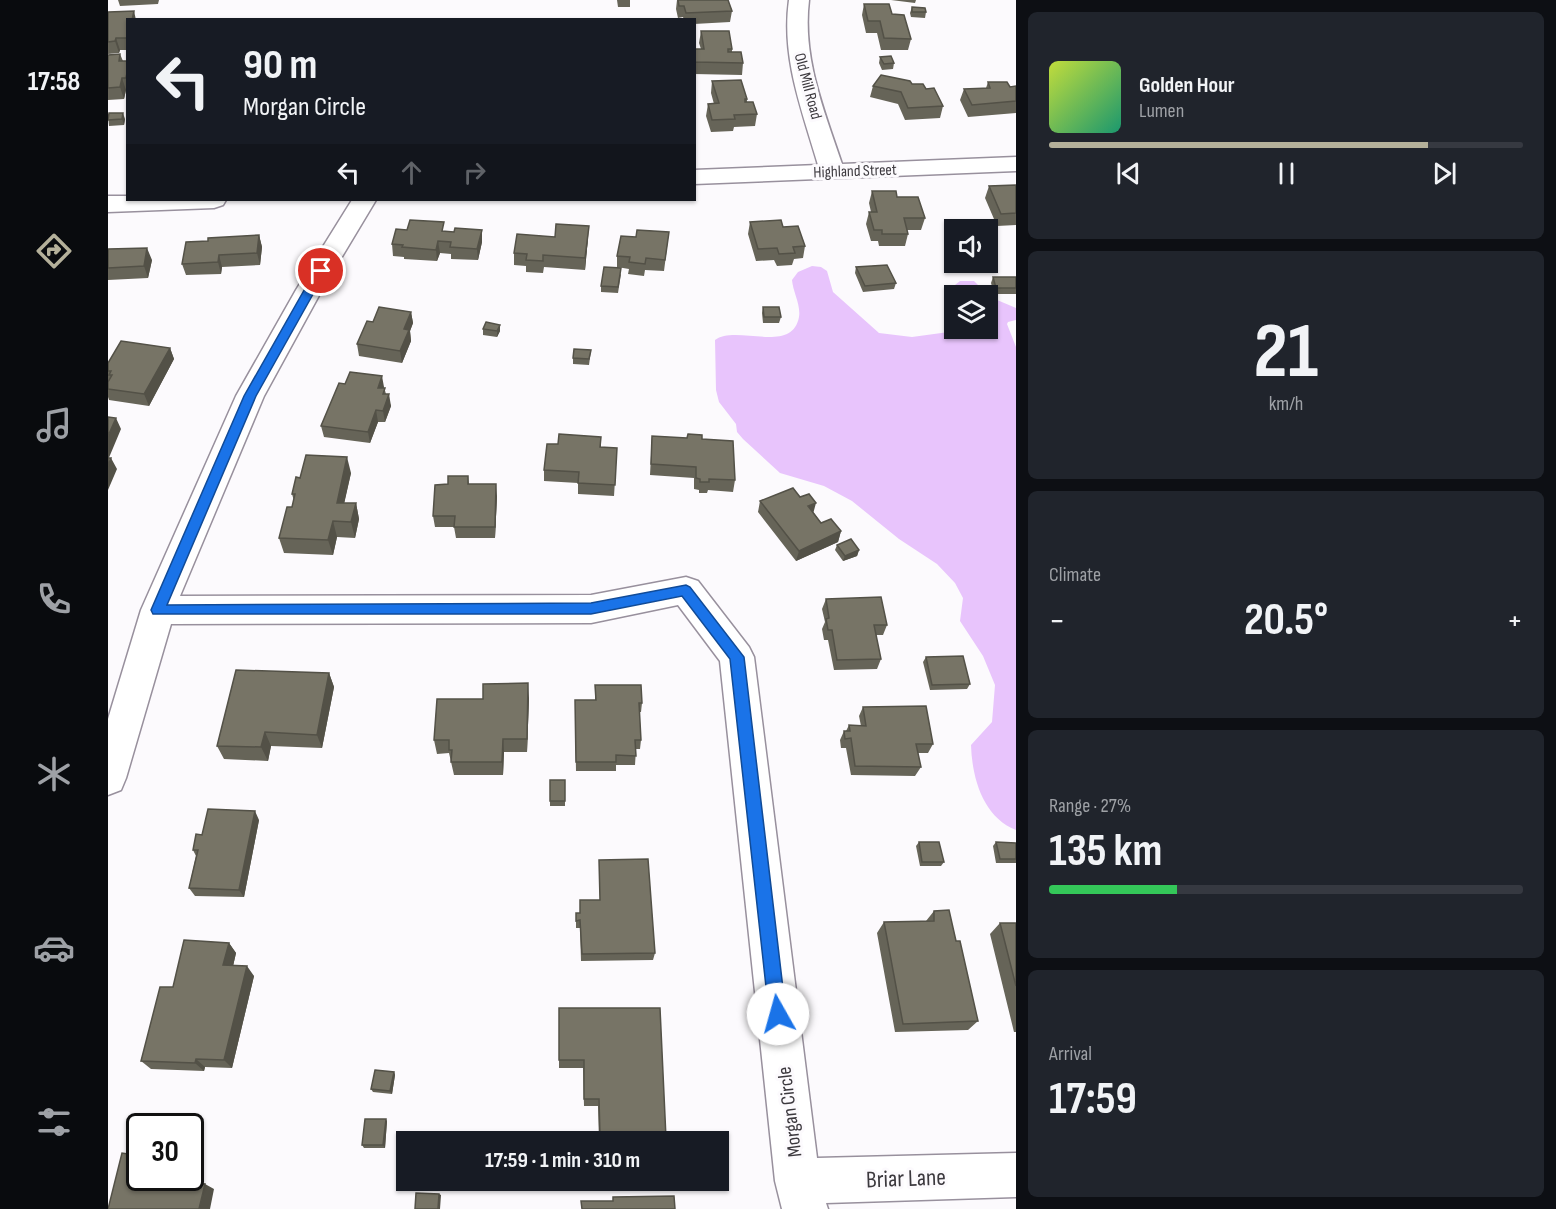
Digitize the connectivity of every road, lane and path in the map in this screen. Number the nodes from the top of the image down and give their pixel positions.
1 (799, 0) edge
2 (1016, 164) edge
3 (832, 171) junction
4 (696, 177) edge
5 (188, 201) edge
6 (363, 201) edge
7 (108, 204) edge
8 (158, 610) junction
9 (108, 778) edge
10 (1016, 1174) edge
11 (801, 1195) edge

1 - 3 street, Old Mill Road
2 - 3 street, Highland Street
3 - 4 street, Highland Street
5 - 7 street
6 - 8 street
8 - 9 street
8 - 11 street, Morgan Circle
10 - 11 street, Briar Lane

